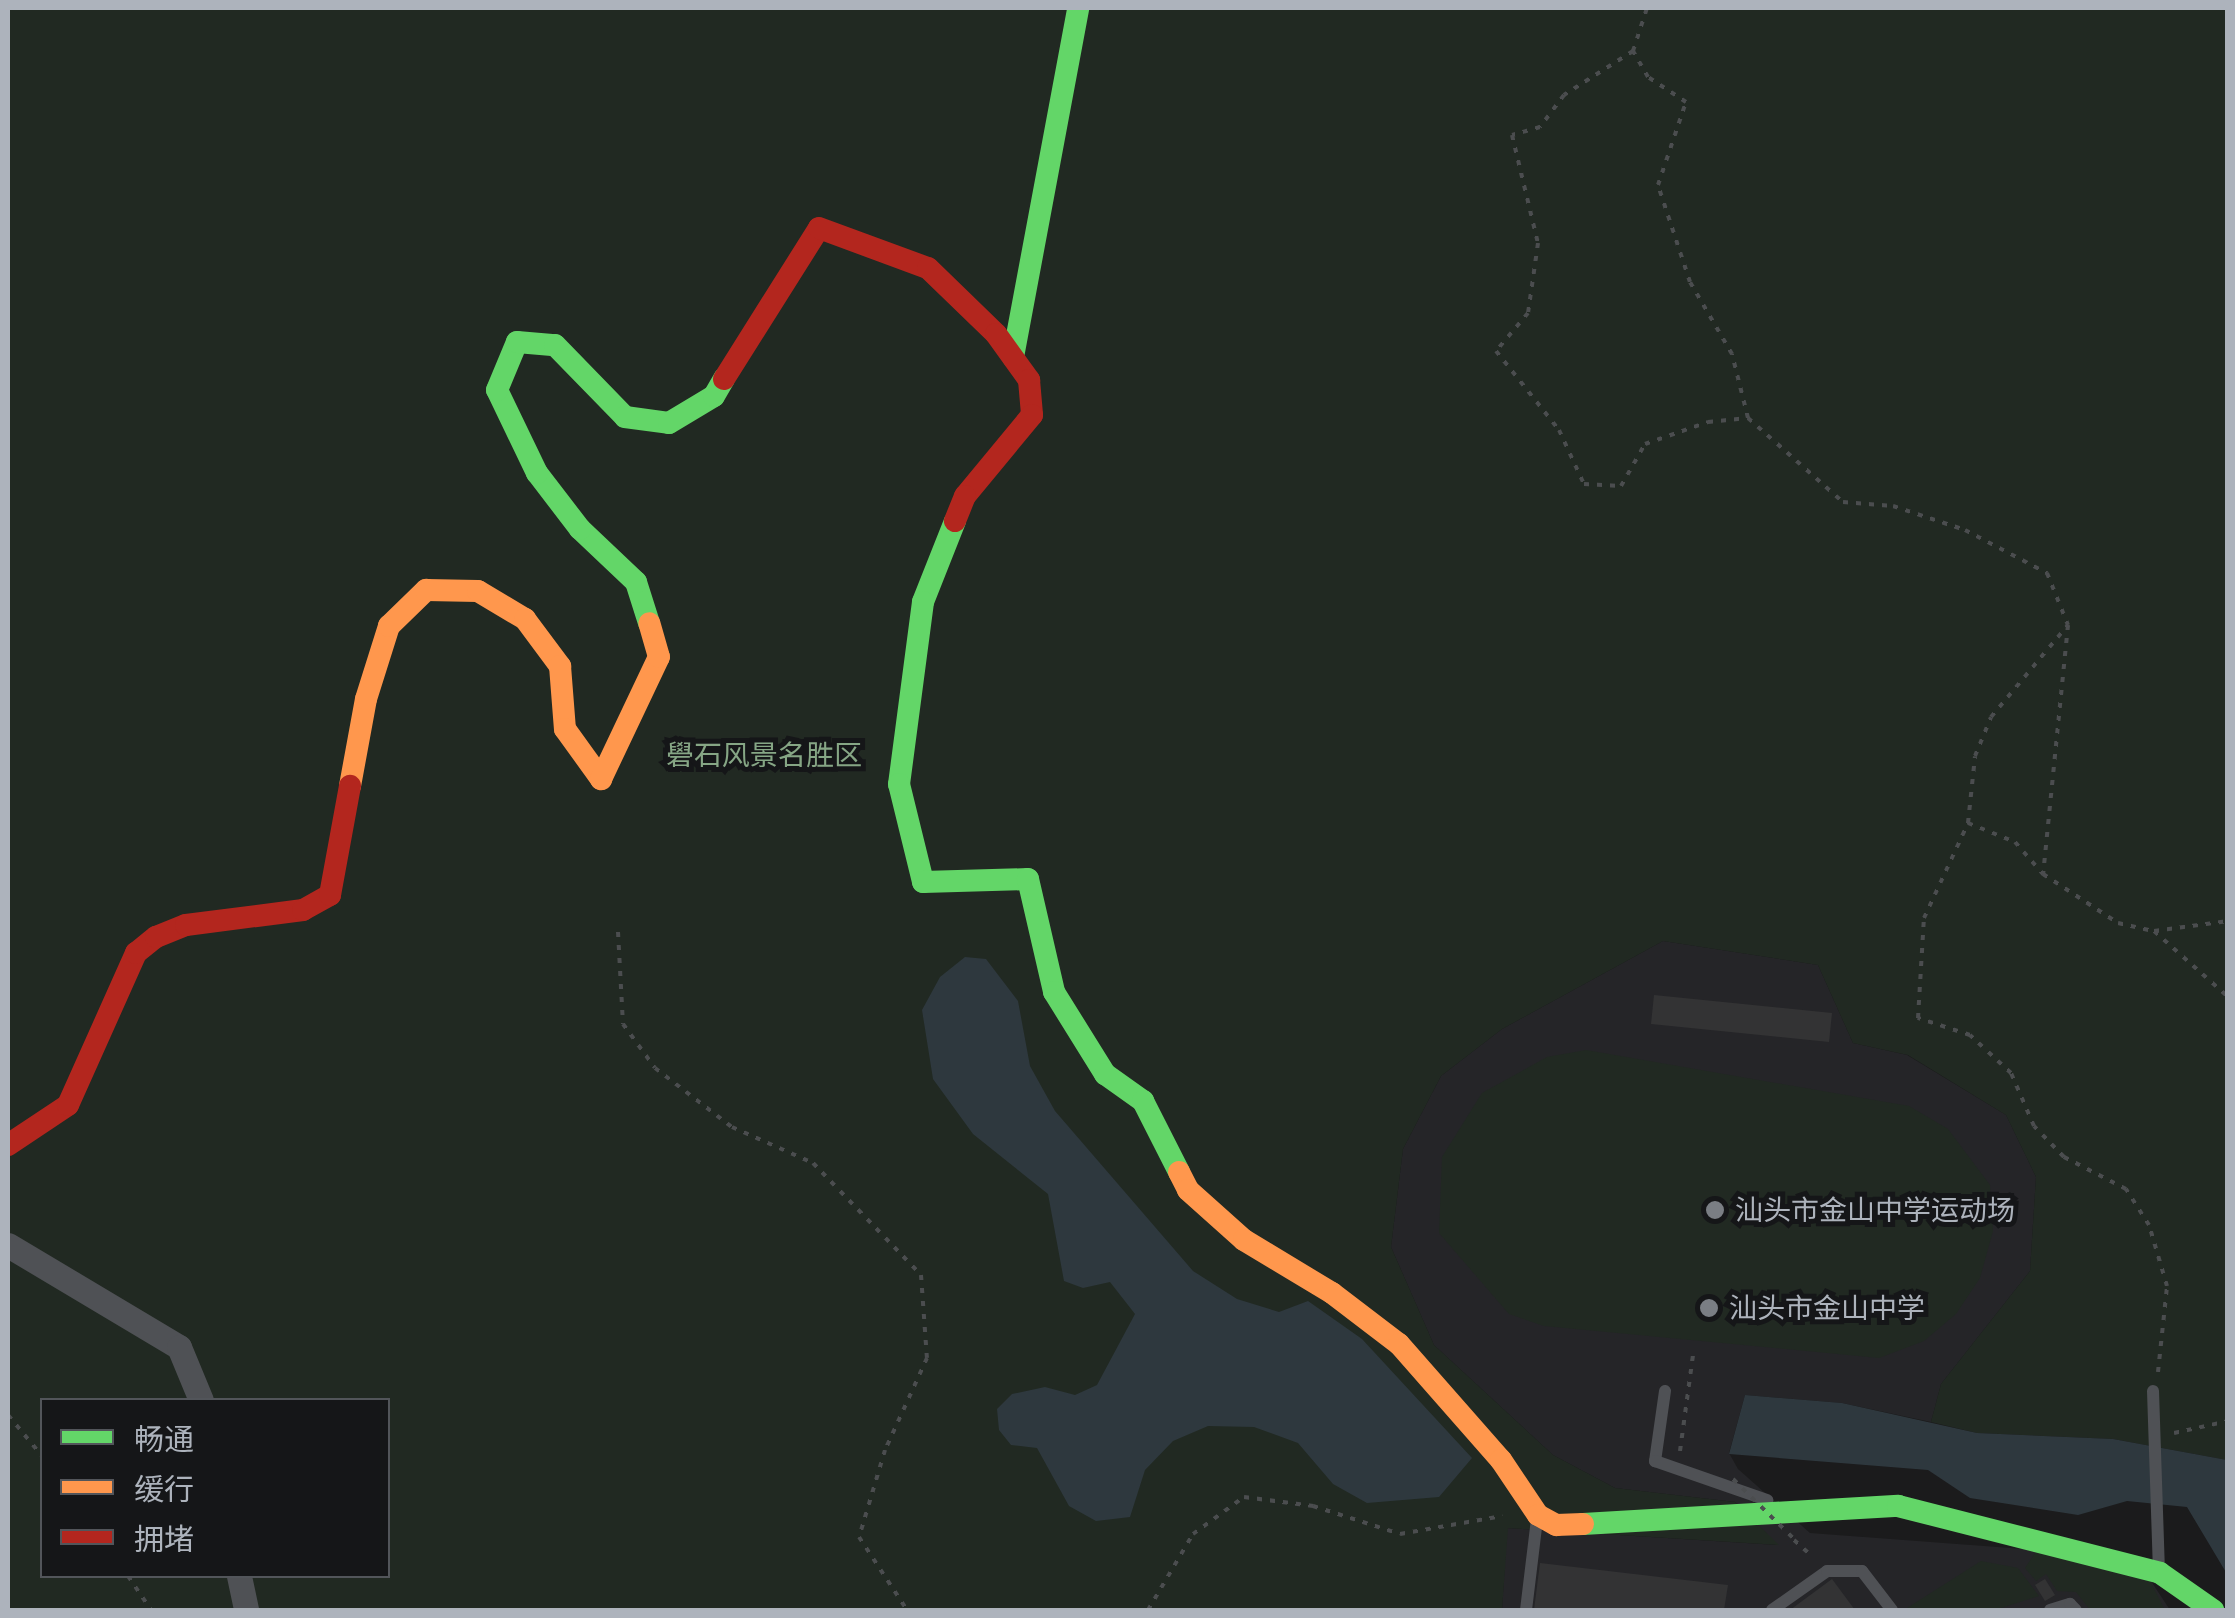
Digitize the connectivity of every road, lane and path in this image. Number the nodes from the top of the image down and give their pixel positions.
1 (1078, 8) edge
2 (1646, 8) edge
3 (1633, 51) junction
4 (1013, 357) junction
5 (1748, 418) junction
6 (2068, 624) junction
7 (1968, 823) junction
8 (2043, 874) junction
9 (2228, 921) edge
10 (2154, 931) junction
11 (618, 932) dead end
12 (2228, 997) edge
13 (8, 1145) edge
14 (8, 1245) edge
15 (1693, 1355) dead end
16 (1665, 1391) dead end
17 (2153, 1391) joint
18 (200, 1398) edge
19 (8, 1415) edge
20 (2228, 1421) edge
21 (2152, 1436) junction
22 (40, 1454) edge
23 (1679, 1457) dead end
24 (1715, 1472) dead end
25 (1533, 1508) junction
26 (1808, 1509) junction
27 (1827, 1571) junction
28 (2160, 1574) junction
29 (129, 1578) edge
30 (239, 1578) edge
31 (2183, 1602) edge
32 (151, 1610) edge
33 (246, 1610) edge
34 (908, 1610) edge
35 (1148, 1610) edge
36 (1526, 1610) edge
37 (1772, 1610) edge
38 (1892, 1610) edge
39 (2050, 1610) edge
40 (2076, 1610) edge
41 (2213, 1610) edge

1 - 4 street
2 - 3 path
3 - 5 path
3 - 5 path
4 - 13 street
4 - 25 street
5 - 6 path
6 - 7 path
6 - 8 path
7 - 8 path
7 - 17 path
8 - 10 path
9 - 10 path
10 - 12 path
11 - 34 path
14 - 18 street
15 - 23 path
16 - 26 lane
17 - 21 lane
19 - 22 path
20 - 21 path
21 - 28 lane
24 - 27 path, bridge
25 - 26 street
25 - 35 path
25 - 36 lane
26 - 28 street
27 - 37 lane
27 - 38 lane
28 - 31 street
29 - 32 path
30 - 33 street
31 - 41 street
39 - 40 lane

